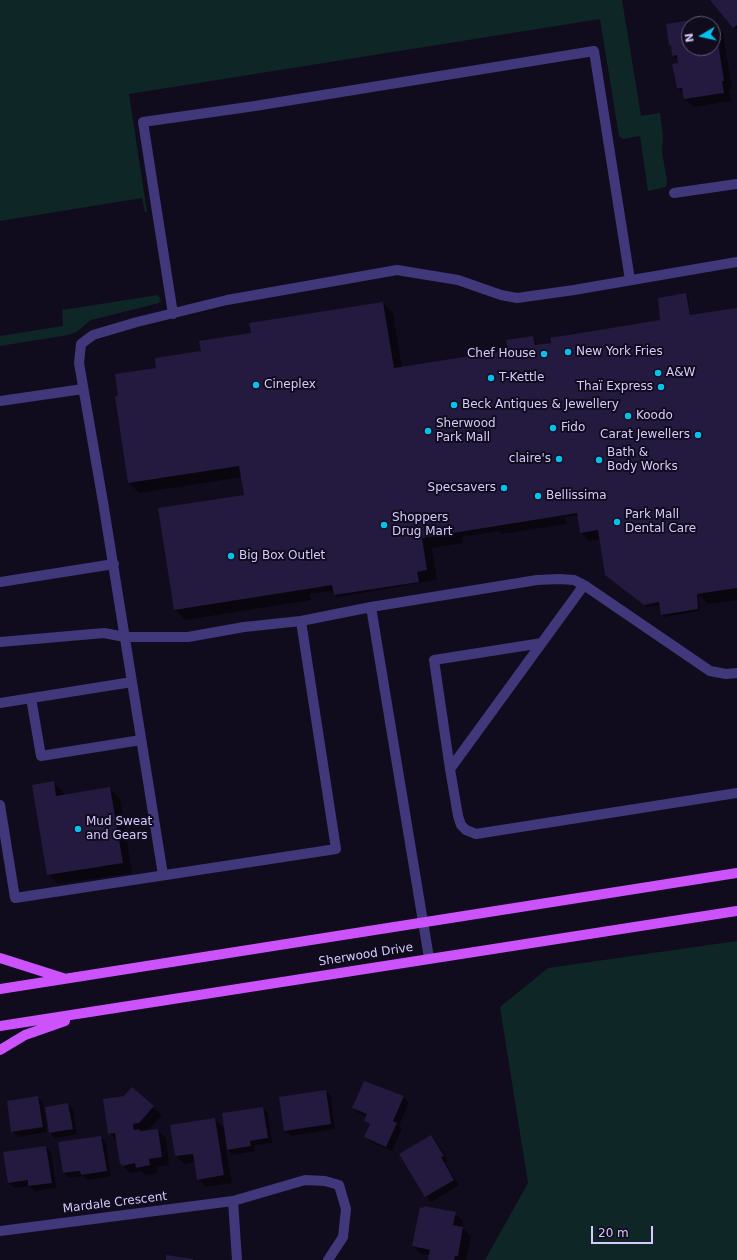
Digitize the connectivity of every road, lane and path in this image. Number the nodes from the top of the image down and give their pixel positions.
1 (737, 184) edge
2 (674, 193) dead end
3 (737, 262) edge
4 (630, 280) junction
5 (173, 314) junction
6 (83, 389) junction
7 (0, 401) edge
8 (114, 564) junction
9 (0, 582) edge
10 (584, 585) junction
11 (371, 607) junction
12 (301, 621) junction
13 (126, 637) junction
14 (0, 642) edge
15 (542, 643) junction
16 (737, 673) edge
17 (132, 682) junction
18 (31, 698) junction
19 (0, 703) edge
20 (142, 740) junction
21 (450, 769) junction
22 (737, 793) edge
23 (0, 805) edge
24 (737, 874) edge
25 (163, 876) junction
26 (737, 910) edge
27 (423, 923) junction
28 (0, 958) edge
29 (429, 958) junction
30 (64, 978) junction
31 (0, 989) edge
32 (89, 1013) junction
33 (0, 1026) edge
34 (0, 1050) edge
35 (233, 1201) junction
36 (0, 1231) edge
37 (237, 1260) edge
38 (328, 1260) edge

1 - 2 street
3 - 4 street
4 - 5 street
4 - 5 street
5 - 6 street
6 - 7 street
6 - 8 street
8 - 9 street
8 - 13 street
10 - 11 street
10 - 15 street
10 - 16 street
11 - 12 street
11 - 27 street
12 - 13 street
12 - 25 street
13 - 14 street
13 - 17 street
15 - 21 street
15 - 21 street
17 - 18 street
17 - 20 street
18 - 19 street
18 - 20 street
20 - 25 street
21 - 22 street
23 - 25 street
24 - 27 main road, Sherwood Drive
26 - 29 main road, Sherwood Drive
27 - 29 street
27 - 30 main road, Sherwood Drive
28 - 30 main road
29 - 32 main road, Sherwood Drive
30 - 31 main road, Sherwood Drive
32 - 33 main road, Sherwood Drive
32 - 34 main road
35 - 36 street, Mardale Crescent
35 - 37 street
35 - 38 street, Mardale Crescent

